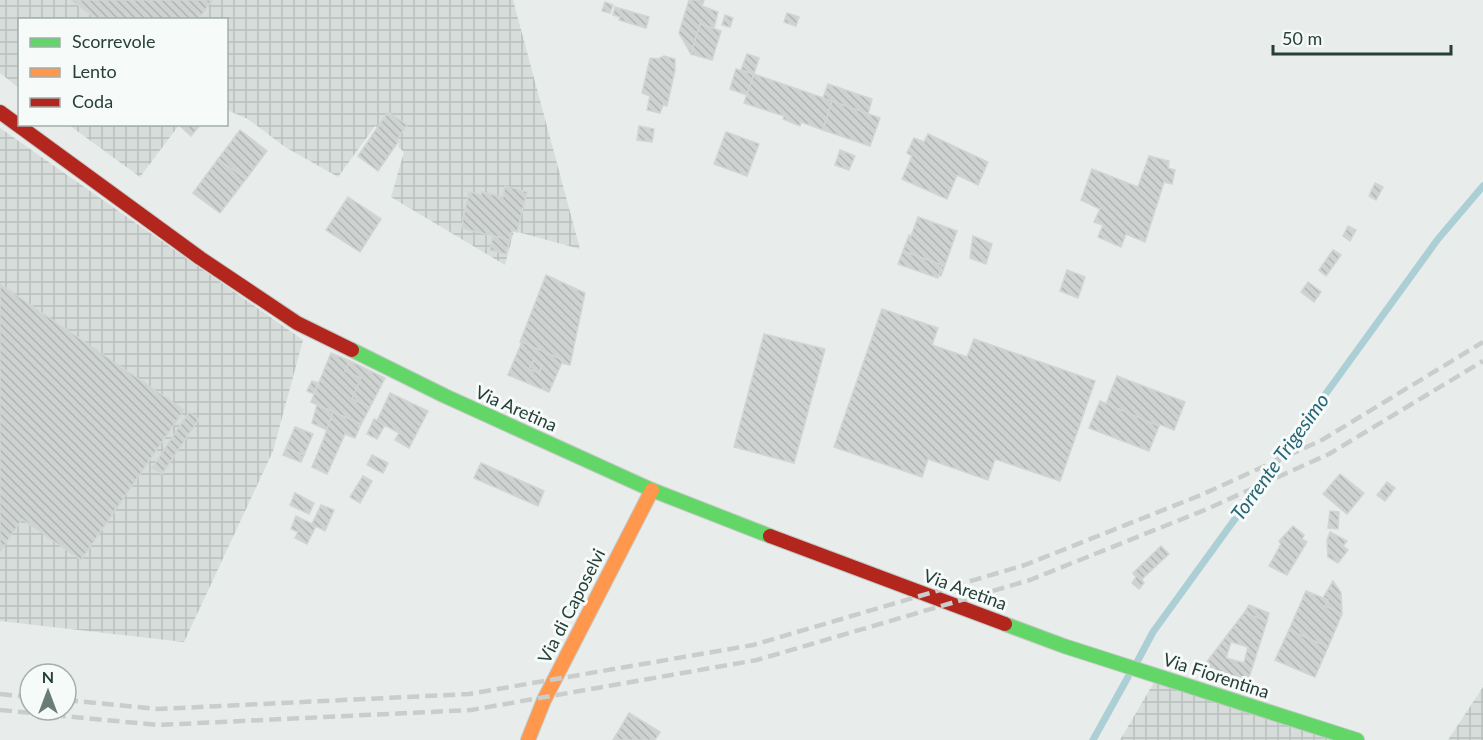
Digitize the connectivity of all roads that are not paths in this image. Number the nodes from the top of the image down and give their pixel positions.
1 (0, 112) edge
2 (18, 125) edge
3 (19, 126) edge
4 (652, 490) junction
5 (1064, 646) joint
6 (528, 740) edge
7 (1357, 740) edge

1 - 2 street, Via Aretina
3 - 4 street, Via Aretina
4 - 5 street, Via Aretina
4 - 6 street, Via di Caposelvi
5 - 7 street, Via Fiorentina

